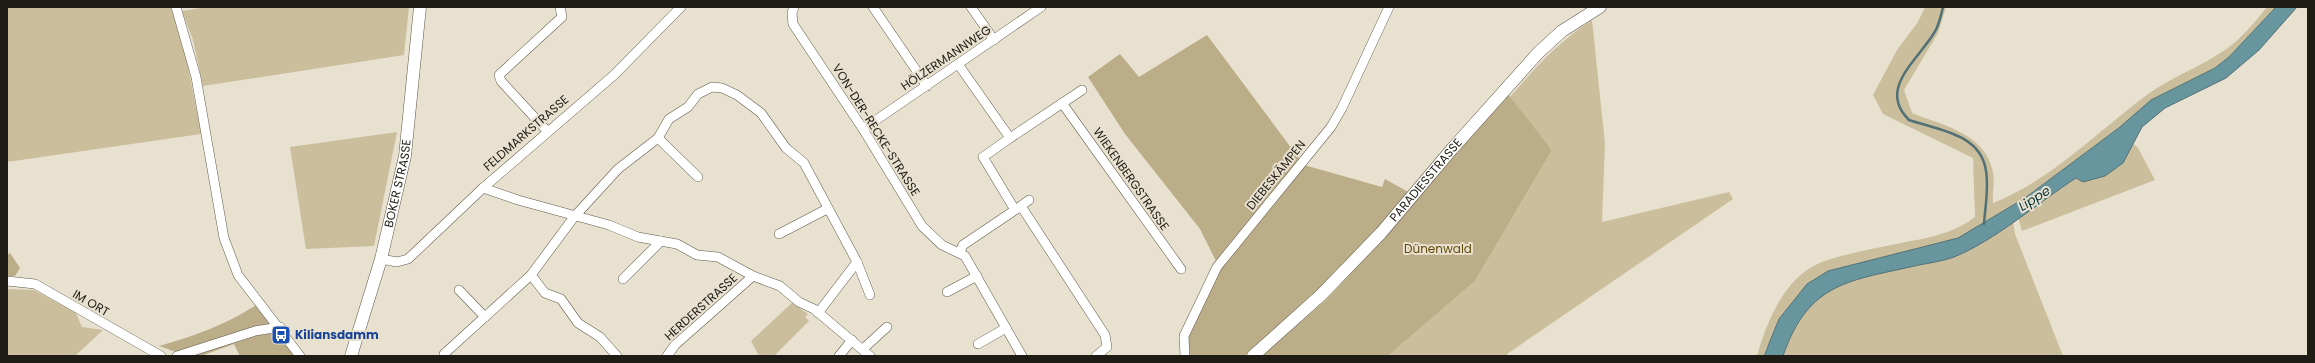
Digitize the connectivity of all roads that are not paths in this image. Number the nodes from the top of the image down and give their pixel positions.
1 (176, 7) edge
2 (420, 7) edge
3 (560, 7) edge
4 (681, 7) edge
5 (794, 7) edge
6 (873, 7) edge
7 (972, 7) edge
8 (1041, 7) edge
9 (1389, 7) edge
10 (1600, 7) edge
11 (994, 40) junction
12 (958, 64) junction
13 (928, 86) junction
14 (1082, 90) dead end
15 (1062, 103) junction
16 (863, 129) junction
17 (547, 131) junction
18 (658, 138) junction
19 (1010, 138) junction
20 (698, 177) dead end
21 (483, 188) junction
22 (1029, 200) dead end
23 (1018, 208) junction
24 (827, 209) junction
25 (574, 217) junction
26 (779, 234) dead end
27 (661, 242) junction
28 (960, 252) junction
29 (381, 259) junction
30 (857, 262) junction
31 (1181, 269) dead end
32 (531, 275) junction
33 (753, 276) junction
34 (977, 276) junction
35 (623, 279) dead end
36 (7, 281) edge
37 (459, 290) dead end
38 (947, 292) dead end
39 (870, 295) dead end
40 (818, 313) junction
41 (485, 317) junction
42 (280, 327) junction
43 (887, 327) dead end
44 (1006, 328) junction
45 (852, 340) junction
46 (978, 344) dead end
47 (863, 349) junction
48 (444, 354) dead end
49 (354, 355) edge
50 (613, 355) edge
51 (161, 356) edge
52 (177, 356) edge
53 (300, 356) edge
54 (667, 356) edge
55 (839, 356) edge
56 (870, 356) edge
57 (1022, 356) edge
58 (1096, 356) edge
59 (1185, 356) edge
60 (1253, 356) edge

1 - 42 street
2 - 29 main road, BOKER STRASSE
3 - 17 street
4 - 17 street, FELDMARKSTRASSE
5 - 16 street, VON-DER-RECKE-STRASSE
6 - 13 street
7 - 11 street
8 - 11 street, HÖLZERMANNWEG
9 - 59 street, DIEBESKÄMPEN
10 - 60 main road, PARADIESSTRASSE
11 - 12 street, HÖLZERMANNWEG
12 - 13 street, HÖLZERMANNWEG
12 - 19 street
13 - 16 street, HÖLZERMANNWEG
14 - 15 street
15 - 19 street
15 - 31 street, WIEKENBERGSTRASSE
16 - 28 street, VON-DER-RECKE-STRASSE
17 - 21 street, FELDMARKSTRASSE
18 - 20 street
18 - 24 street
18 - 25 street
19 - 23 street
21 - 25 street
21 - 29 street, FELDMARKSTRASSE
22 - 23 street
23 - 28 street
23 - 58 street
24 - 26 street
24 - 30 street
25 - 27 street
25 - 32 street
27 - 33 street
27 - 35 street
28 - 34 street, VON-DER-RECKE-STRASSE
29 - 49 main road, BOKER STRASSE
30 - 39 street
30 - 40 street
32 - 41 street
32 - 50 street
33 - 40 street
33 - 54 street, HERDERSTRASSE
34 - 38 street
34 - 44 street, VON-DER-RECKE-STRASSE
36 - 51 street, IM ORT
37 - 41 street
40 - 45 street
41 - 48 street
42 - 52 street
42 - 53 street
43 - 47 street
44 - 46 street
44 - 57 street, VON-DER-RECKE-STRASSE
45 - 47 street
45 - 55 street
47 - 56 street

